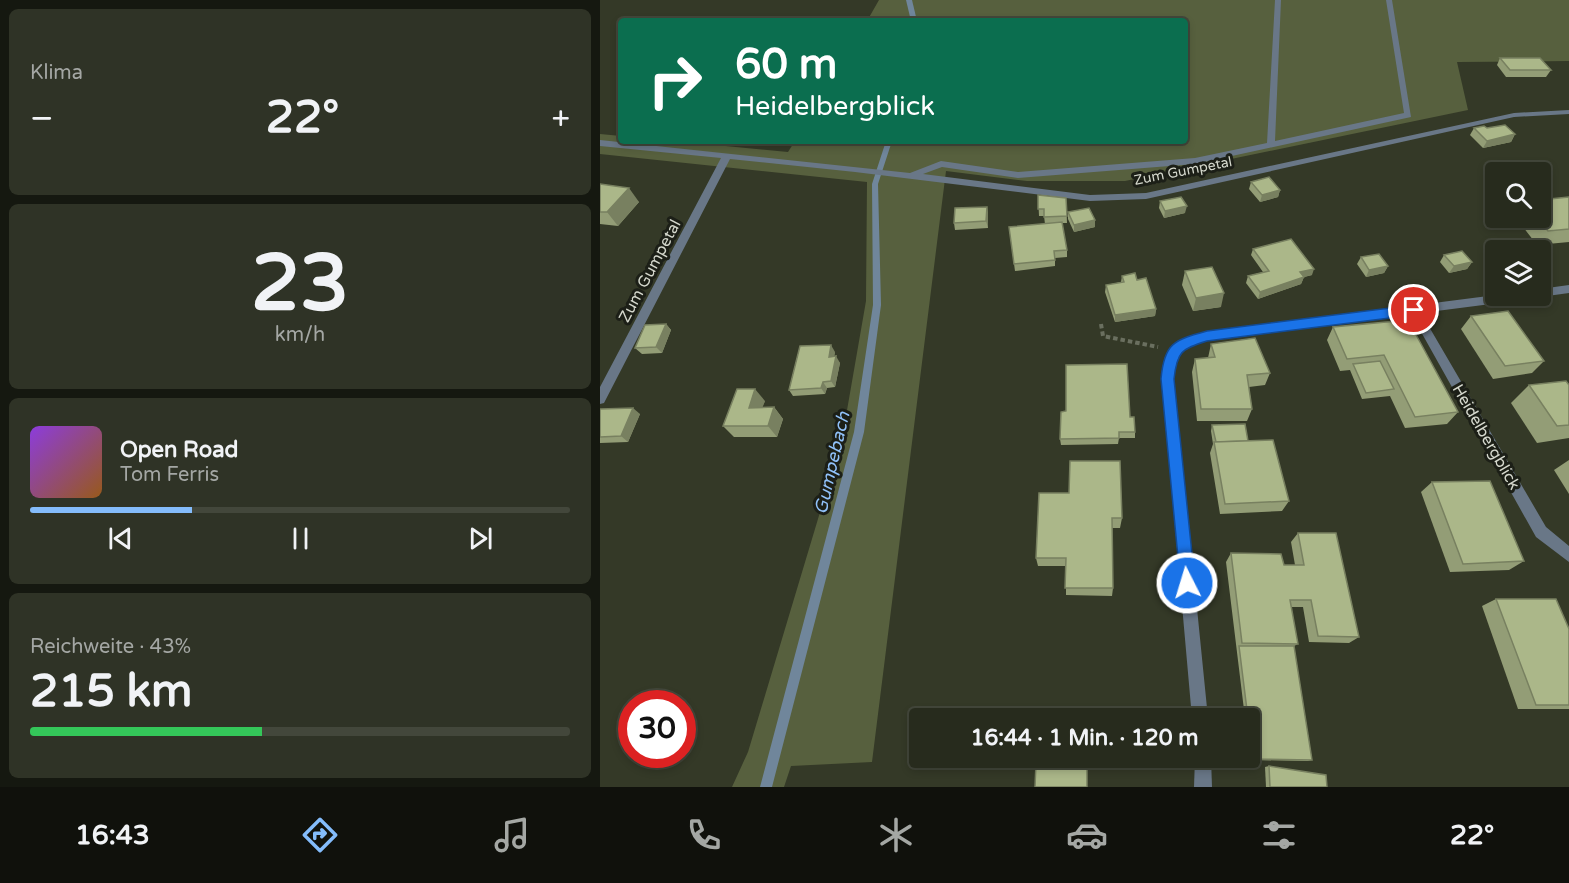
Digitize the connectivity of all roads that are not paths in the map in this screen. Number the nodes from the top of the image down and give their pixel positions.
1 (1278, 0) edge
2 (1389, 0) edge
3 (1569, 112) edge
4 (600, 143) edge
5 (1271, 144) junction
6 (727, 156) junction
7 (909, 175) junction
8 (1569, 289) edge
9 (1551, 291) edge
10 (1485, 301) edge
11 (1414, 310) junction
12 (600, 399) edge
13 (1569, 555) edge
14 (1199, 708) edge
15 (1203, 768) edge
16 (1203, 787) edge

1 - 5 street
2 - 5 street
3 - 7 street, Zum Gumpetal
4 - 6 street, Zum Gumpetal
5 - 7 street
6 - 7 street, Zum Gumpetal
6 - 12 street, Zum Gumpetal
8 - 9 street
10 - 11 street
11 - 13 street, Heidelbergblick
11 - 14 street
15 - 16 street

